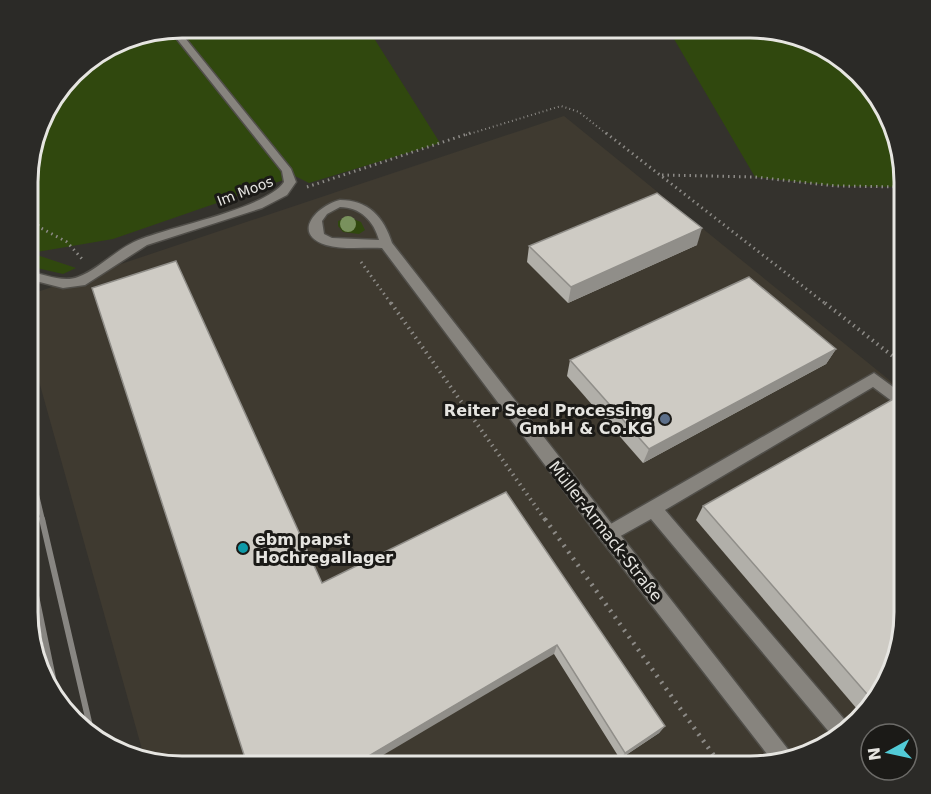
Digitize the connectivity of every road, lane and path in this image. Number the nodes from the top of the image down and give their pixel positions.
1 (181, 38) edge
2 (662, 175) junction
3 (893, 187) edge
4 (283, 193) junction
5 (38, 226) edge
6 (386, 244) junction
7 (359, 259) dead end
8 (98, 270) junction
9 (38, 277) edge
10 (893, 357) edge
11 (894, 395) edge
12 (653, 509) junction
13 (608, 535) junction
14 (838, 727) edge
15 (780, 753) edge
16 (714, 756) edge

1 - 4 street, Im Moos
2 - 3 path
2 - 4 path
2 - 10 path
4 - 8 street, Im Moos
5 - 8 path
6 - 6 street, Müller-Armack-Straße
6 - 13 street, Müller-Armack-Straße
7 - 16 path
8 - 9 street, Im Moos
11 - 12 street
12 - 13 street
12 - 14 street
13 - 15 street, Müller-Armack-Straße

